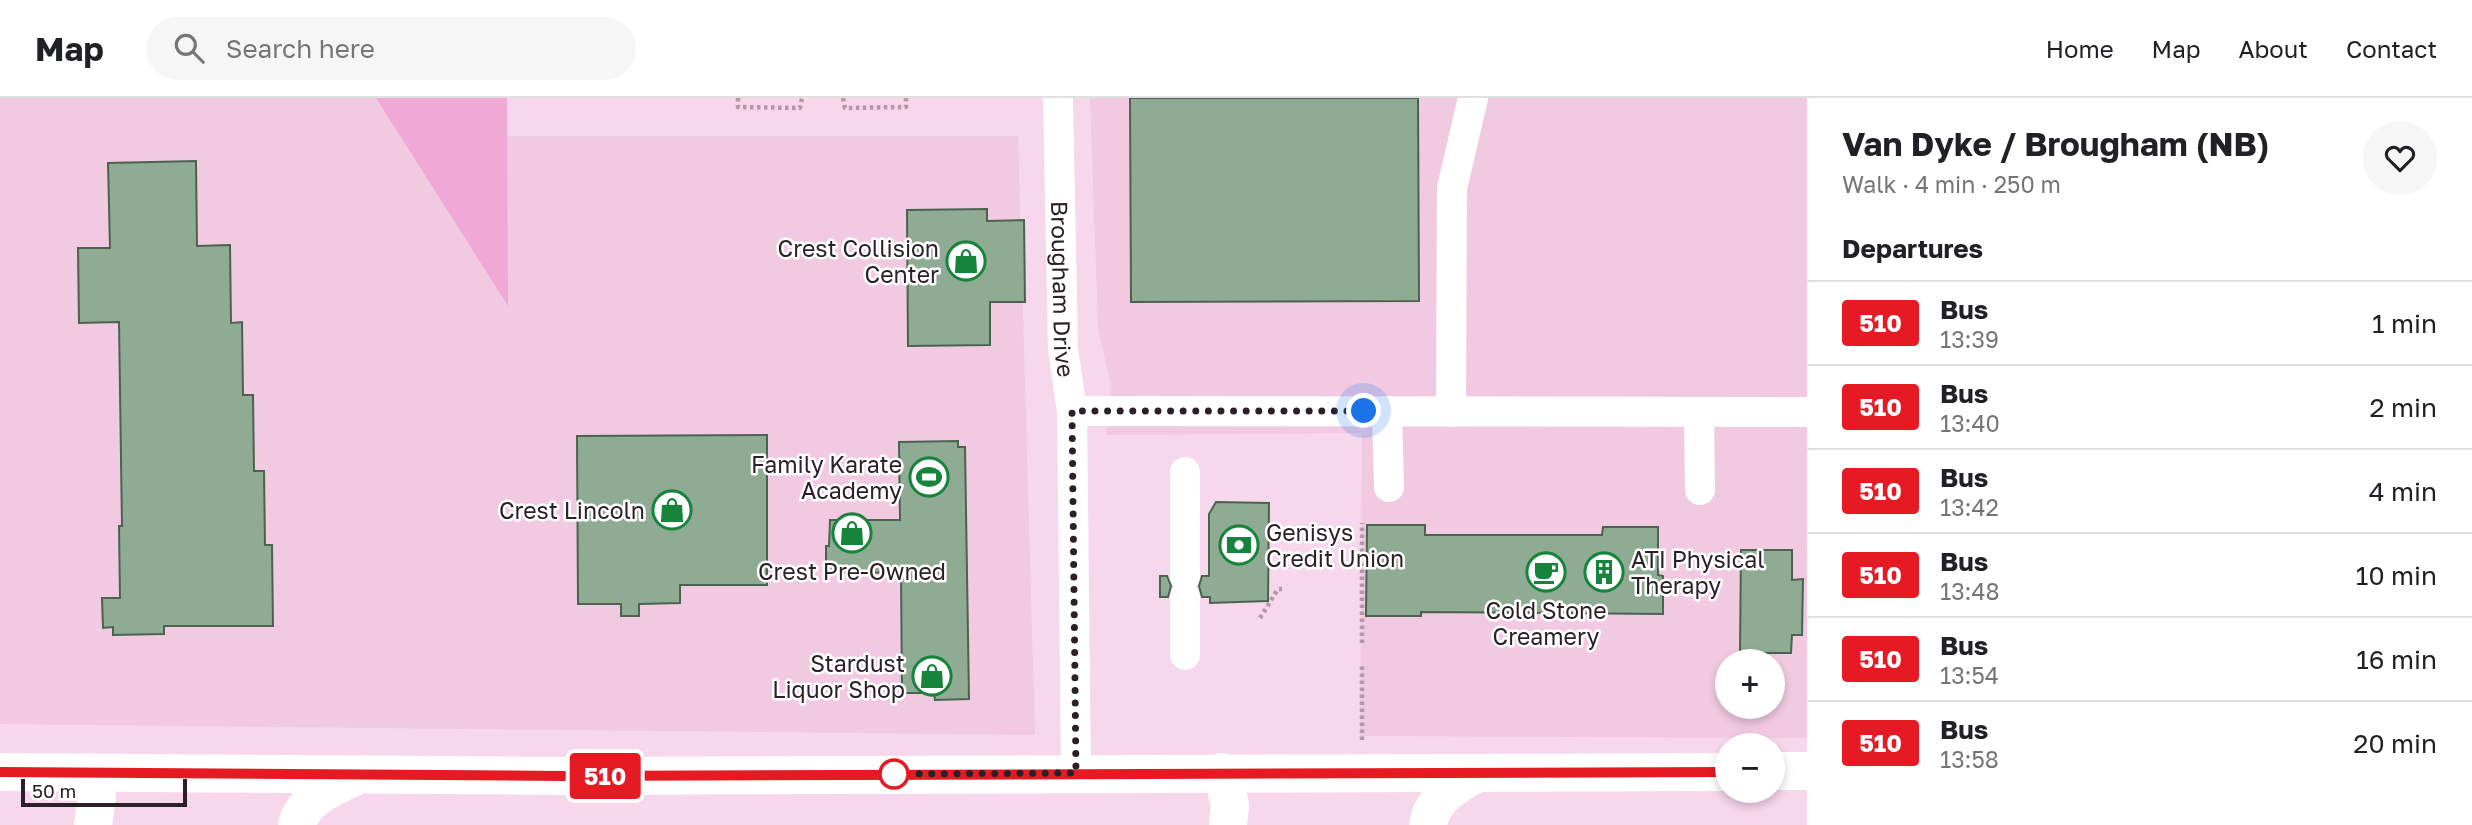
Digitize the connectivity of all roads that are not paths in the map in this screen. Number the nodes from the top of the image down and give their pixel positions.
1 (1058, 98) edge
2 (1473, 98) edge
3 (1072, 411) junction
4 (1387, 411) junction
5 (1451, 412) junction
6 (1807, 412) edge
7 (1699, 413) junction
8 (1185, 472) dead end
9 (1389, 487) dead end
10 (1700, 490) dead end
11 (1185, 655) dead end
12 (1785, 771) edge
13 (1807, 771) edge
14 (0, 772) edge
15 (91, 772) junction
16 (1222, 772) junction
17 (1715, 772) edge
18 (1076, 773) junction
19 (1477, 773) junction
20 (358, 775) junction
21 (93, 825) edge
22 (297, 825) edge
23 (1228, 825) edge
24 (1428, 825) edge

1 - 3 street, Brougham Drive
2 - 5 street
3 - 4 street
3 - 18 street, Brougham Drive
4 - 5 street
4 - 9 street
5 - 7 street
6 - 7 street
7 - 10 street
8 - 11 street
12 - 13 main road
14 - 15 main road
15 - 20 main road
15 - 21 main road
16 - 18 main road
16 - 19 main road
16 - 23 main road
17 - 19 main road
18 - 20 main road
19 - 24 main road
20 - 22 main road

